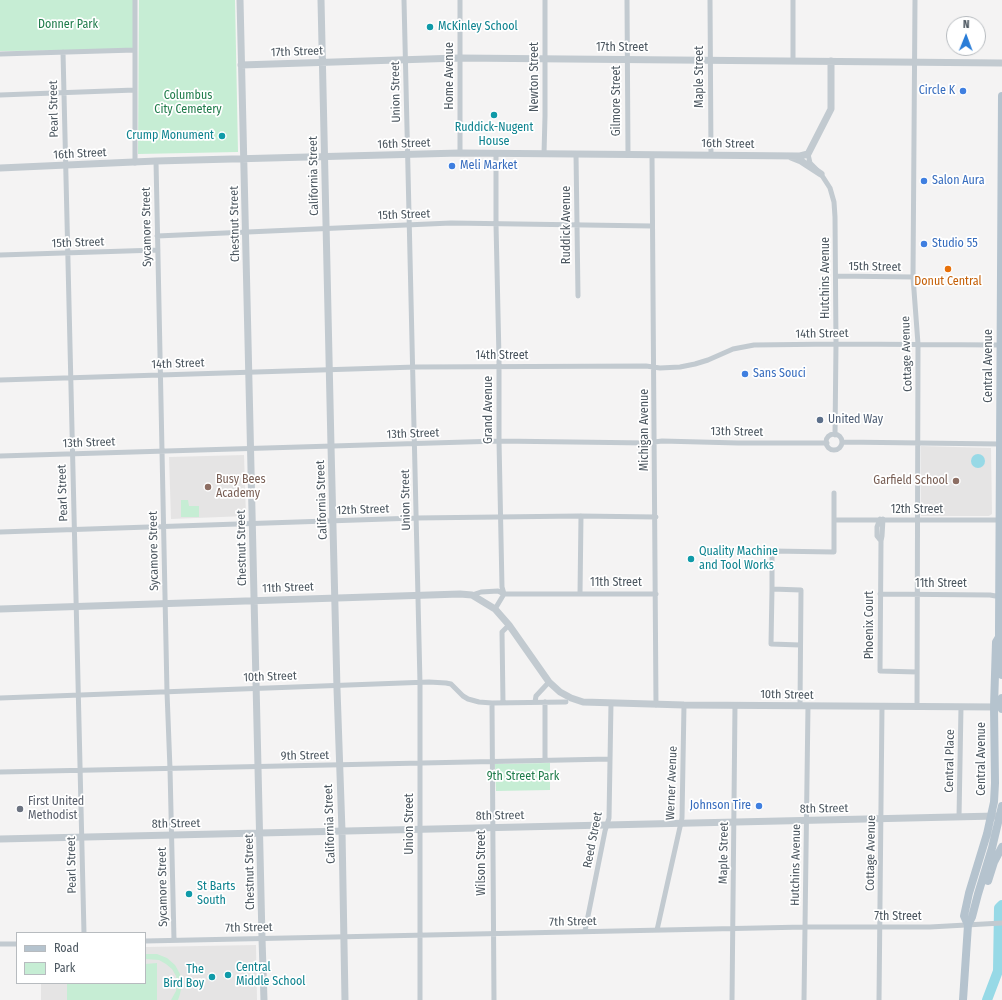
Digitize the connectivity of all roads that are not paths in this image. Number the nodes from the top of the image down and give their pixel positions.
1 (135, 0) edge
2 (240, 0) edge
3 (321, 0) edge
4 (404, 0) edge
5 (460, 0) edge
6 (544, 0) edge
7 (627, 0) edge
8 (710, 0) edge
9 (793, 0) edge
10 (915, 0) edge
11 (135, 50) junction
12 (63, 52) junction
13 (0, 54) edge
14 (460, 58) junction
15 (544, 59) junction
16 (627, 59) junction
17 (405, 60) junction
18 (710, 60) junction
19 (793, 61) junction
20 (831, 61) junction
21 (323, 62) junction
22 (914, 62) junction
23 (1002, 63) edge
24 (241, 65) junction
25 (135, 90) junction
26 (64, 92) junction
27 (0, 95) edge
28 (1002, 96) edge
29 (460, 153) junction
30 (496, 153) junction
31 (407, 154) junction
32 (544, 154) junction
33 (576, 154) junction
34 (628, 154) junction
35 (652, 154) junction
36 (808, 154) junction
37 (711, 155) junction
38 (788, 156) junction
39 (325, 157) junction
40 (244, 159) junction
41 (156, 161) junction
42 (135, 163) junction
43 (65, 166) junction
44 (0, 168) edge
45 (821, 174) junction
46 (496, 224) junction
47 (409, 225) junction
48 (577, 225) junction
49 (652, 226) junction
50 (326, 228) junction
51 (246, 232) junction
52 (157, 236) junction
53 (1002, 241) edge
54 (158, 250) junction
55 (67, 253) junction
56 (0, 255) edge
57 (836, 276) junction
58 (913, 277) junction
59 (578, 296) dead end
60 (836, 344) junction
61 (918, 344) junction
62 (1001, 345) junction
63 (1001, 355) edge
64 (499, 366) junction
65 (412, 367) junction
66 (654, 367) junction
67 (330, 370) junction
68 (249, 372) junction
69 (160, 375) junction
70 (70, 378) junction
71 (0, 380) edge
72 (835, 435) junction
73 (499, 441) junction
74 (654, 442) junction
75 (842, 442) junction
76 (415, 443) junction
77 (827, 443) junction
78 (918, 444) junction
79 (1000, 444) junction
80 (331, 446) junction
81 (251, 448) junction
82 (162, 451) junction
83 (72, 454) junction
84 (0, 456) edge
85 (1001, 469) edge
86 (834, 493) dead end
87 (580, 516) junction
88 (500, 517) junction
89 (656, 517) junction
90 (416, 518) junction
91 (881, 519) junction
92 (333, 520) junction
93 (834, 520) junction
94 (918, 520) junction
95 (1000, 520) junction
96 (252, 523) junction
97 (164, 526) junction
98 (74, 529) junction
99 (0, 532) edge
100 (1001, 536) edge
101 (772, 589) junction
102 (504, 594) junction
103 (580, 594) junction
104 (656, 594) junction
105 (880, 594) junction
106 (418, 595) junction
107 (917, 595) junction
108 (472, 596) junction
109 (1001, 597) edge
110 (335, 598) junction
111 (254, 600) junction
112 (166, 603) junction
113 (76, 606) junction
114 (0, 608) edge
115 (494, 609) junction
116 (509, 625) junction
117 (999, 636) junction
118 (800, 645) junction
119 (917, 672) junction
120 (1002, 675) edge
121 (549, 682) junction
122 (420, 683) junction
123 (337, 686) junction
124 (256, 689) junction
125 (167, 692) junction
126 (78, 695) junction
127 (0, 698) edge
128 (1002, 698) edge
129 (569, 700) junction
130 (492, 702) junction
131 (503, 702) junction
132 (535, 702) junction
133 (545, 702) junction
134 (611, 703) junction
135 (656, 705) junction
136 (684, 705) junction
137 (735, 705) junction
138 (800, 706) junction
139 (808, 706) junction
140 (882, 706) junction
141 (917, 707) junction
142 (961, 707) junction
143 (999, 708) edge
144 (610, 759) junction
145 (545, 760) junction
146 (493, 762) junction
147 (420, 763) junction
148 (340, 765) junction
149 (258, 767) junction
150 (170, 769) junction
151 (80, 770) junction
152 (0, 772) edge
153 (1002, 806) edge
154 (1000, 815) junction
155 (991, 816) junction
156 (959, 817) junction
157 (881, 819) junction
158 (807, 821) junction
159 (734, 822) junction
160 (681, 824) junction
161 (607, 825) junction
162 (493, 828) junction
163 (420, 829) junction
164 (342, 831) junction
165 (260, 833) junction
166 (171, 835) junction
167 (81, 837) junction
168 (0, 839) edge
169 (1002, 848) edge
170 (978, 894) junction
171 (1002, 923) edge
172 (968, 925) junction
173 (805, 927) junction
174 (880, 927) junction
175 (733, 929) junction
176 (657, 930) junction
177 (585, 931) junction
178 (84, 932) edge
179 (494, 933) junction
180 (420, 935) junction
181 (344, 937) junction
182 (262, 938) junction
183 (174, 940) junction
184 (146, 941) edge
185 (0, 944) edge
186 (16, 944) edge
187 (264, 1000) edge
188 (345, 1000) edge
189 (420, 1000) edge
190 (494, 1000) edge
191 (732, 1000) edge
192 (804, 1000) edge
193 (879, 1000) edge
194 (963, 1000) edge

1 - 11 street
2 - 24 street, Chestnut Street
3 - 21 street, California Street
4 - 17 street, Union Street
5 - 14 street, Home Avenue
6 - 15 street, Newton Street
7 - 16 street, Gilmore Street
8 - 18 street, Maple Street
9 - 19 street
10 - 22 street, Cottage Avenue
11 - 12 street
11 - 25 street
12 - 13 street
12 - 26 street, Pearl Street
14 - 15 street, 17th Street
14 - 17 street, 17th Street
14 - 29 street, Home Avenue
15 - 16 street, 17th Street
15 - 32 street, Newton Street
16 - 18 street, 17th Street
16 - 34 street, Gilmore Street
17 - 21 street, 17th Street
17 - 31 street, Union Street
18 - 19 street, 17th Street
18 - 37 street, Maple Street
19 - 20 street, 17th Street
20 - 22 street, 17th Street
20 - 36 street
21 - 24 street, 17th Street
21 - 39 street, California Street
22 - 23 street, 17th Street
22 - 58 street, Cottage Avenue
24 - 40 street, Chestnut Street
25 - 26 street
25 - 42 street
26 - 27 street
26 - 43 street, Pearl Street
28 - 53 main road, Central Avenue
29 - 30 street, 16th Street
29 - 31 street, 16th Street
30 - 32 street, 16th Street
30 - 46 street, Grand Avenue
31 - 39 street, 16th Street
31 - 47 street, Union Street
32 - 33 street, 16th Street
33 - 34 street, 16th Street
33 - 48 street, Ruddick Avenue
34 - 35 street, 16th Street
35 - 37 street, 16th Street
35 - 49 street, Michigan Avenue
36 - 38 street, 16th Street
36 - 45 street, Hutchins Avenue
37 - 38 street, 16th Street
38 - 45 street
39 - 40 street, 16th Street
39 - 50 street, California Street
40 - 41 street, 16th Street
40 - 51 street, Chestnut Street
41 - 42 street, 16th Street
41 - 52 street, Sycamore Street
42 - 43 street, 16th Street
43 - 44 street, 16th Street
43 - 55 street, Pearl Street
45 - 57 street, Hutchins Avenue
46 - 47 street, 15th Street
46 - 48 street, 15th Street
46 - 64 street, Grand Avenue
47 - 50 street, 15th Street
47 - 65 street, Union Street
48 - 49 street, 15th Street
48 - 59 street, Ruddick Avenue
49 - 66 street, Michigan Avenue
50 - 51 street, 15th Street
50 - 67 street, California Street
51 - 52 street, 15th Street
51 - 68 street, Chestnut Street
52 - 54 street, Sycamore Street
53 - 62 main road, Central Avenue
54 - 55 street, 15th Street
54 - 69 street, Sycamore Street
55 - 56 street, 15th Street
55 - 70 street, Pearl Street
57 - 58 street, 15th Street
57 - 60 street, Hutchins Avenue
58 - 61 street, Cottage Avenue
60 - 61 street, 14th Street
60 - 66 street, 14th Street
60 - 72 street, Hutchins Avenue
61 - 62 street, 14th Street
61 - 78 street, Cottage Avenue
62 - 63 main road, Central Avenue
63 - 79 main road, Central Avenue
64 - 65 street, 14th Street
64 - 66 street, 14th Street
64 - 73 street, Grand Avenue
65 - 67 street, 14th Street
65 - 76 street, Union Street
66 - 74 street, Michigan Avenue
67 - 68 street, 14th Street
67 - 80 street, California Street
68 - 69 street, 14th Street
68 - 81 street, Chestnut Street
69 - 70 street, 14th Street
69 - 82 street, Sycamore Street
70 - 71 street, 14th Street
70 - 83 street, Pearl Street
72 - 75 street
72 - 77 street
73 - 74 street, 13th Street
73 - 76 street, 13th Street
73 - 88 street, Grand Avenue
74 - 77 street, 13th Street
74 - 89 street, Michigan Avenue
75 - 77 street
75 - 78 street
76 - 80 street, 13th Street
76 - 90 street, Union Street
78 - 79 street
78 - 94 street, Cottage Avenue
79 - 85 main road, Central Avenue
80 - 81 street, 13th Street
80 - 92 street, California Street
81 - 82 street, 13th Street
81 - 96 street, Chestnut Street
82 - 83 street, 13th Street
82 - 97 street, Sycamore Street
83 - 84 street, 13th Street
83 - 98 street, Pearl Street
85 - 95 main road, Central Avenue
86 - 93 street
87 - 88 street, 12th Street
87 - 89 street, 12th Street
87 - 103 street
88 - 90 street, 12th Street
88 - 102 street, Grand Avenue
89 - 104 street, Michigan Avenue
90 - 92 street, 12th Street
90 - 106 street, Union Street
91 - 93 street, 12th Street
91 - 94 street, 12th Street
91 - 105 street, Phoenix Court
92 - 96 street, 12th Street
92 - 110 street, California Street
93 - 101 street
94 - 95 street, 12th Street
94 - 107 street, Cottage Avenue
95 - 100 main road, Central Avenue
96 - 97 street, 12th Street
96 - 111 street, Chestnut Street
97 - 98 street, 12th Street
97 - 112 street, Sycamore Street
98 - 99 street, 12th Street
98 - 113 street, Pearl Street
100 - 109 main road, Central Avenue
101 - 118 street
101 - 118 street
102 - 103 street, 11th Street
102 - 108 street, 11th Street
102 - 115 street
103 - 104 street, 11th Street
104 - 135 street, Michigan Avenue
105 - 107 street, 11th Street
105 - 119 street, Phoenix Court
106 - 108 street, 11th Street
106 - 110 street, 11th Street
106 - 122 street, Union Street
107 - 109 street, 11th Street
107 - 119 street, Cottage Avenue
108 - 115 street
109 - 117 main road, Central Avenue
110 - 111 street, 11th Street
110 - 123 street, California Street
111 - 112 street, 11th Street
111 - 124 street, Chestnut Street
112 - 113 street, 11th Street
112 - 125 street, Sycamore Street
113 - 114 street, 11th Street
113 - 126 street, Pearl Street
115 - 116 street
116 - 121 street
116 - 131 street
117 - 120 main road, Central Avenue
117 - 143 main road, Central Avenue
118 - 138 street
119 - 141 street, Cottage Avenue
121 - 129 street
121 - 132 street
122 - 123 street, 10th Street
122 - 130 street, 10th Street
122 - 147 street, Union Street
123 - 124 street, 10th Street
123 - 148 street, California Street
124 - 125 street, 10th Street
124 - 149 street, Chestnut Street
125 - 126 street, 10th Street
125 - 150 street, Sycamore Street
126 - 127 street, 10th Street
126 - 151 street, Pearl Street
128 - 143 main road, Central Avenue
129 - 133 street, 10th Street
129 - 134 street, 10th Street
130 - 131 street, 10th Street
130 - 146 street, Wilson Street
131 - 132 street, 10th Street
132 - 133 street, 10th Street
133 - 145 street
134 - 135 street, 10th Street
134 - 144 street, Reed Street
135 - 136 street, 10th Street
136 - 137 street, 10th Street
136 - 160 street, Werner Avenue
137 - 138 street, 10th Street
137 - 159 street, Maple Street
138 - 139 street, 10th Street
139 - 140 street, 10th Street
139 - 158 street, Hutchins Avenue
140 - 141 street, 10th Street
140 - 157 street, Cottage Avenue
141 - 142 street, 10th Street
142 - 143 street, 10th Street
142 - 156 street, Central Place
143 - 155 main road, Central Avenue
144 - 145 street, 9th Street
144 - 161 street, Reed Street
145 - 146 street, 9th Street
146 - 147 street, 9th Street
146 - 162 street, Wilson Street
147 - 148 street, 9th Street
147 - 163 street, Union Street
148 - 149 street, 9th Street
148 - 164 street, California Street
149 - 150 street, 9th Street
149 - 165 street, Chestnut Street
150 - 151 street, 9th Street
150 - 166 street, Sycamore Street
151 - 152 street, 9th Street
151 - 167 street, Pearl Street
153 - 154 main road, Central Avenue
154 - 155 street, 8th Street
154 - 170 main road, Central Avenue
155 - 156 street, 8th Street
155 - 172 main road, Central Avenue
156 - 157 street, 8th Street
157 - 158 street, 8th Street
157 - 174 street, Cottage Avenue
158 - 159 street, 8th Street
158 - 173 street, Hutchins Avenue
159 - 160 street, 8th Street
159 - 175 street, Maple Street
160 - 161 street, 8th Street
160 - 176 street, Werner Avenue
161 - 162 street, 8th Street
161 - 177 street, Reed Street
162 - 163 street, 8th Street
162 - 179 street, Wilson Street
163 - 164 street, 8th Street
163 - 180 street, Union Street
164 - 165 street, 8th Street
164 - 181 street, California Street
165 - 166 street, 8th Street
165 - 182 street, Chestnut Street
166 - 167 street, 8th Street
166 - 183 street, Sycamore Street
167 - 168 street, 8th Street
167 - 178 street, Pearl Street
169 - 170 main road
170 - 172 main road, Central Avenue
171 - 172 street, 7th Street
172 - 174 street, 7th Street
172 - 194 main road, Central Avenue
173 - 174 street, 7th Street
173 - 175 street, 7th Street
173 - 192 street, Hutchins Avenue
174 - 193 street, Cottage Avenue
175 - 176 street, 7th Street
175 - 191 street, Maple Street
176 - 177 street, 7th Street
177 - 179 street, 7th Street
179 - 180 street, 7th Street
179 - 190 street, Wilson Street
180 - 181 street, 7th Street
180 - 189 street, Union Street
181 - 182 street, 7th Street
181 - 188 street, California Street
182 - 183 street, 7th Street
182 - 187 street, Chestnut Street
183 - 184 street, 7th Street
185 - 186 street

